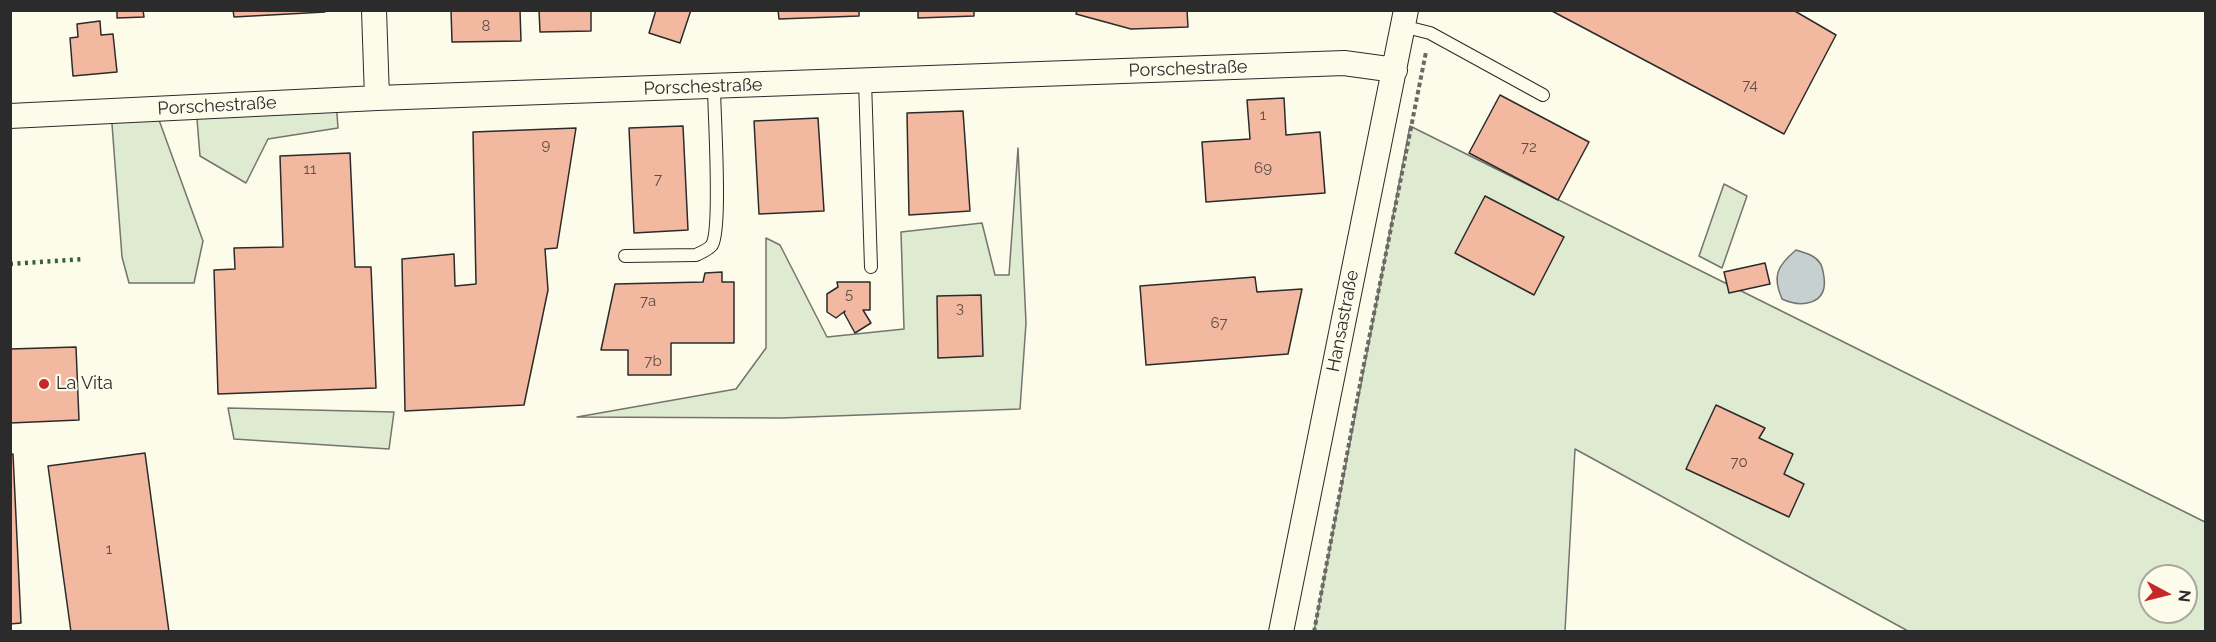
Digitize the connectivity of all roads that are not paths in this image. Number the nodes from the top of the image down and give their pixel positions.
1 (374, 10) edge
2 (1404, 18) edge
3 (1395, 70) junction
4 (865, 81) junction
5 (714, 86) junction
6 (1543, 95) dead end
7 (377, 98) junction
8 (10, 116) edge
9 (625, 256) dead end
10 (871, 267) dead end
11 (1281, 632) edge

1 - 7 street
2 - 3 street, Hansastraße
2 - 6 lane
3 - 4 street, Porschestraße
3 - 11 street, Hansastraße
4 - 5 street, Porschestraße
4 - 10 lane
5 - 7 street, Porschestraße
5 - 9 lane
7 - 8 street, Porschestraße

